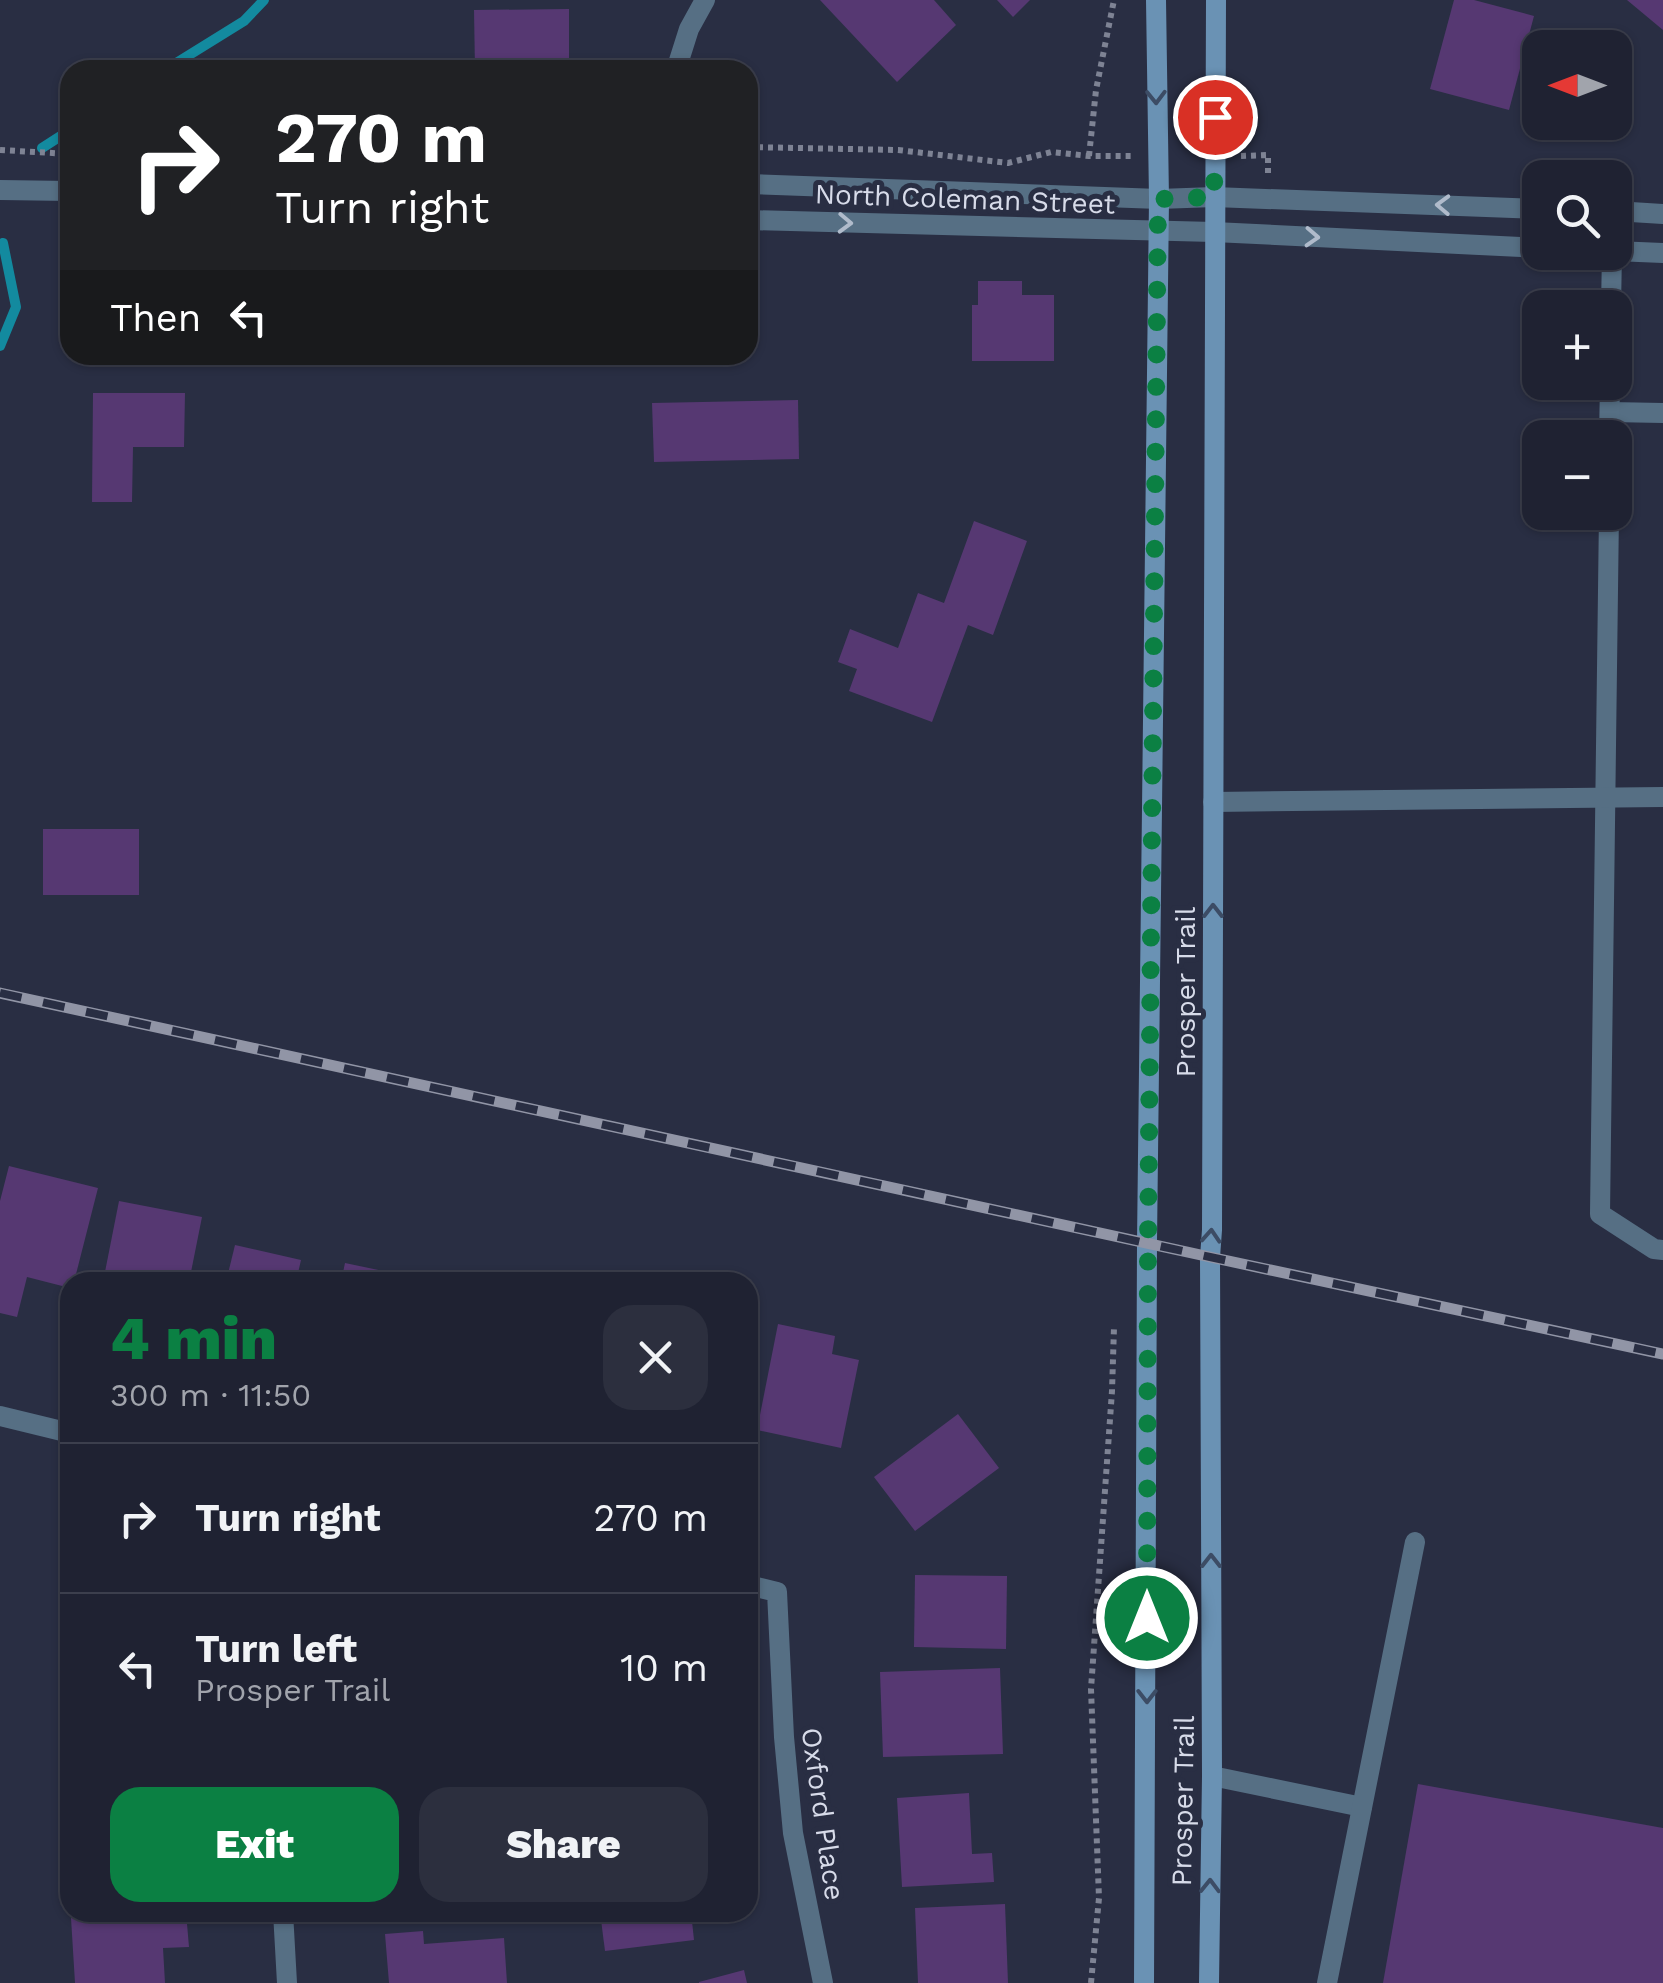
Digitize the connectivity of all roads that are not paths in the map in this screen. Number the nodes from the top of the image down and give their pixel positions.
1 (705, 0) edge
2 (1156, 0) edge
3 (1216, 0) edge
4 (679, 60) edge
5 (758, 184) edge
6 (0, 190) edge
7 (60, 191) edge
8 (1214, 197) junction
9 (1158, 199) junction
10 (1522, 207) edge
11 (1632, 212) edge
12 (1663, 214) edge
13 (758, 220) edge
14 (1158, 232) junction
15 (1214, 232) junction
16 (1522, 247) edge
17 (1632, 252) edge
18 (1663, 253) edge
19 (1610, 400) edge
20 (1610, 412) junction
21 (1663, 413) edge
22 (1610, 420) edge
23 (1608, 530) edge
24 (1606, 797) junction
25 (1663, 797) edge
26 (1213, 802) junction
27 (1663, 1250) edge
28 (0, 1416) edge
29 (60, 1430) edge
30 (1415, 1542) dead end
31 (758, 1587) edge
32 (1212, 1776) junction
33 (1362, 1807) junction
34 (283, 1922) edge
35 (287, 1983) edge
36 (823, 1983) edge
37 (1144, 1983) edge
38 (1208, 1983) edge
39 (1327, 1983) edge

1 - 4 street
2 -> 9 main road, Prosper Trail
3 - 8 main road, Prosper Trail
5 - 9 street, North Coleman Street
6 - 7 street
8 - 9 street, North Coleman Street
10 -> 8 street, North Coleman Street
8 - 15 main road, Prosper Trail
9 - 14 main road, Prosper Trail
11 - 12 street
13 -> 14 street, North Coleman Street
14 - 15 street, North Coleman Street
14 -> 37 main road, Prosper Trail
15 -> 16 street, North Coleman Street
15 - 26 main road, Prosper Trail
17 - 18 street
19 - 20 street
20 - 21 street
20 - 22 street
23 - 24 street
24 - 25 street
24 - 26 street
24 - 27 street
32 -> 26 main road, Prosper Trail
28 - 29 street
30 - 33 street
31 - 36 street, Oxford Place
32 - 33 street
38 -> 32 main road, Prosper Trail
33 - 39 street
34 - 35 street

